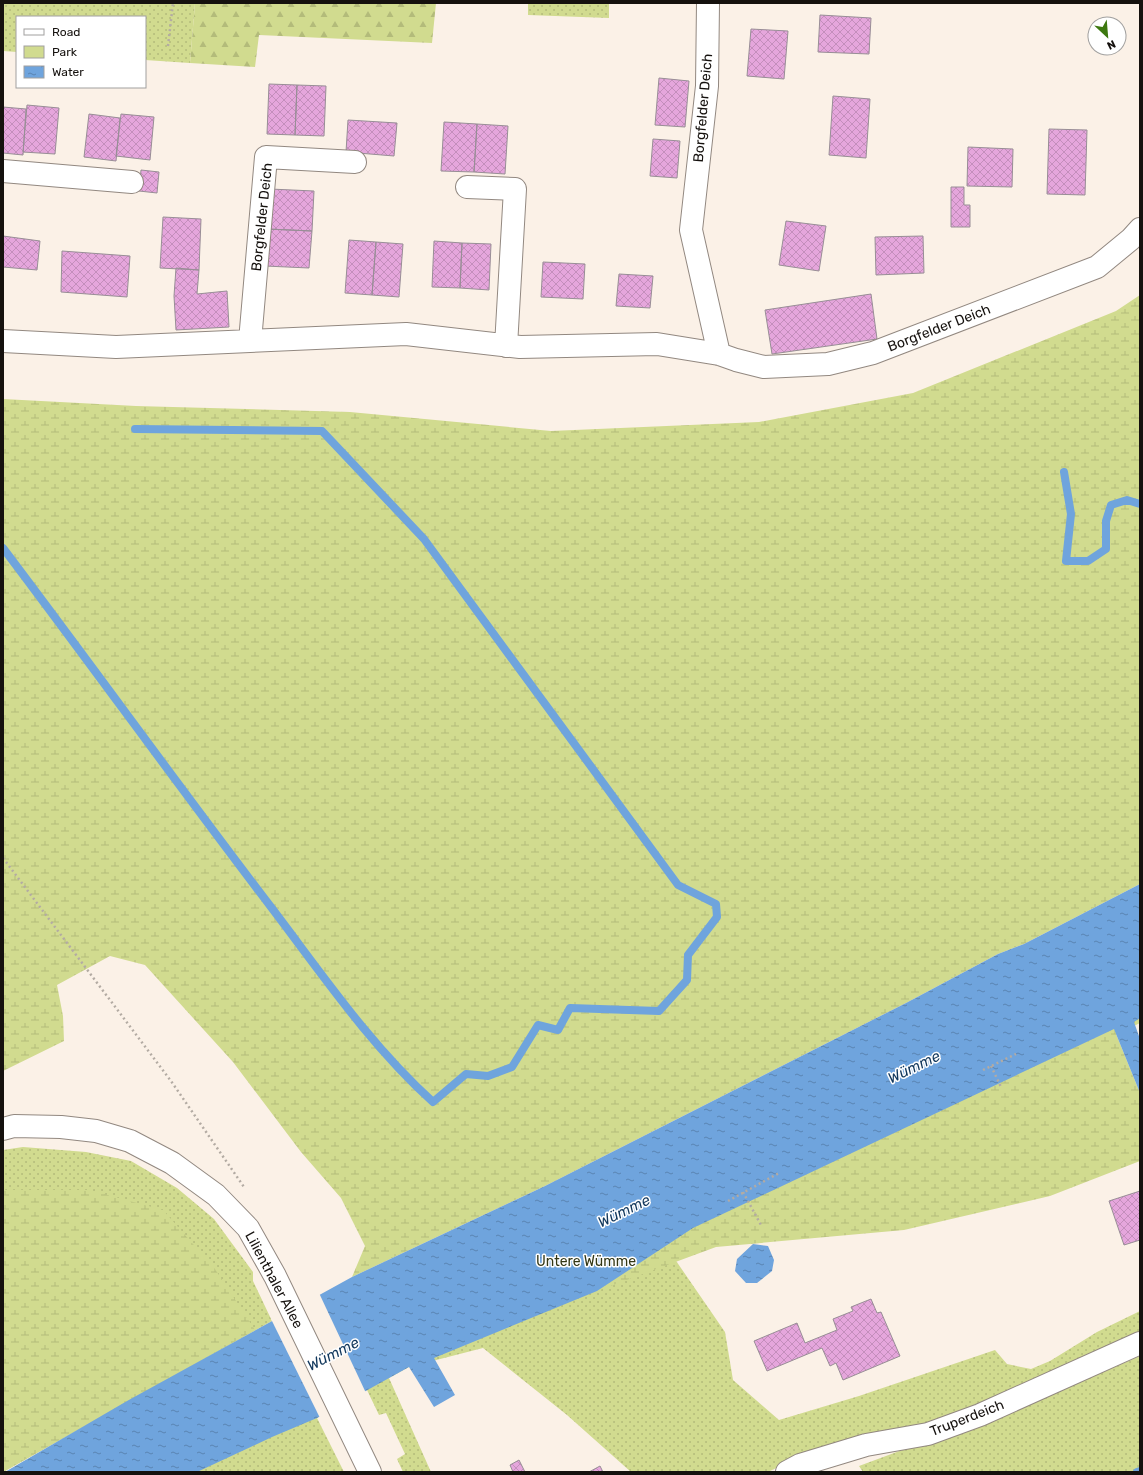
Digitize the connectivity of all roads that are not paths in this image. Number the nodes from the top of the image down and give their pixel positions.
1 (708, 3) edge
2 (355, 162) dead end
3 (3, 171) edge
4 (132, 182) dead end
5 (467, 187) dead end
6 (1140, 229) edge
7 (3, 341) edge
8 (250, 341) junction
9 (506, 346) junction
10 (719, 354) junction
11 (3, 1129) edge
12 (1140, 1343) edge
13 (368, 1469) edge
14 (787, 1472) edge

1 - 10 street, Borgfelder Deich
2 - 8 street, Borgfelder Deich
3 - 4 street
5 - 9 street
6 - 10 street, Borgfelder Deich
7 - 8 street, Borgfelder Deich
8 - 9 street, Borgfelder Deich
9 - 10 street, Borgfelder Deich
11 - 13 street, Lilienthaler Allee
12 - 14 street, Truperdeich

